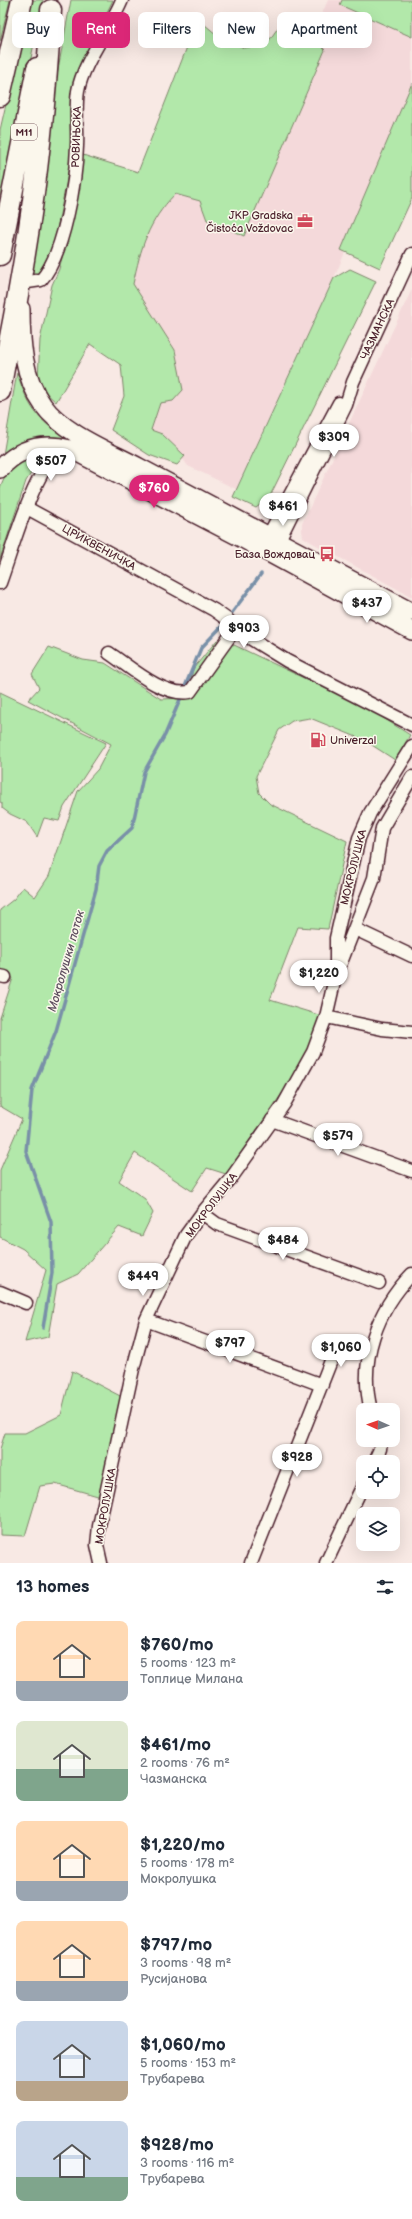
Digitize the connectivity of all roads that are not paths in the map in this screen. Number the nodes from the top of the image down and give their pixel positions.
1 (22, 0) edge
2 (122, 0) edge
3 (53, 5) edge
4 (0, 96) edge
5 (412, 254) edge
6 (0, 255) edge
7 (21, 283) junction
8 (0, 390) edge
9 (60, 447) junction
10 (114, 463) junction
11 (0, 469) edge
12 (27, 508) junction
13 (270, 546) junction
14 (0, 582) edge
15 (412, 612) edge
16 (235, 629) junction
17 (412, 632) edge
18 (108, 653) dead end
19 (412, 724) edge
20 (412, 746) edge
21 (412, 777) edge
22 (355, 929) junction
23 (412, 956) edge
24 (335, 978) junction
25 (326, 1017) junction
26 (412, 1032) edge
27 (272, 1120) junction
28 (412, 1171) edge
29 (202, 1213) junction
30 (412, 1274) edge
31 (379, 1283) dead end
32 (0, 1292) edge
33 (26, 1302) dead end
34 (146, 1320) junction
35 (338, 1343) dead end
36 (322, 1385) junction
37 (370, 1403) edge
38 (356, 1499) edge
39 (101, 1563) edge
40 (250, 1563) edge
41 (326, 1563) edge

1 - 4 highway
2 - 7 street, РОВИЊСКА
3 - 6 highway, M11
3 - 7 highway
5 - 13 street, ЧАЗМАНСКА
7 - 8 highway
7 - 10 main road
9 - 10 main road
9 - 11 main road
9 - 12 street
10 - 13 main road
12 - 14 street
12 - 16 street, ЦРИКВЕНИЧКА
13 - 15 main road
13 - 17 main road
16 - 18 street
16 - 19 street, ЦРИКВЕНИЧКА
20 - 24 street, МОКРОЛУШКА
21 - 22 street, МОКРОЛУШКА
22 - 23 street
22 - 24 street, МОКРОЛУШКА
24 - 25 street, МОКРОЛУШКА
25 - 26 street
25 - 27 street, МОКРОЛУШКА
27 - 28 street
27 - 29 street, МОКРОЛУШКА
29 - 31 street
29 - 34 street, МОКРОЛУШКА
30 - 37 street
32 - 33 street
34 - 36 street
34 - 39 street, МОКРОЛУШКА
35 - 36 street
36 - 40 street
38 - 41 street

